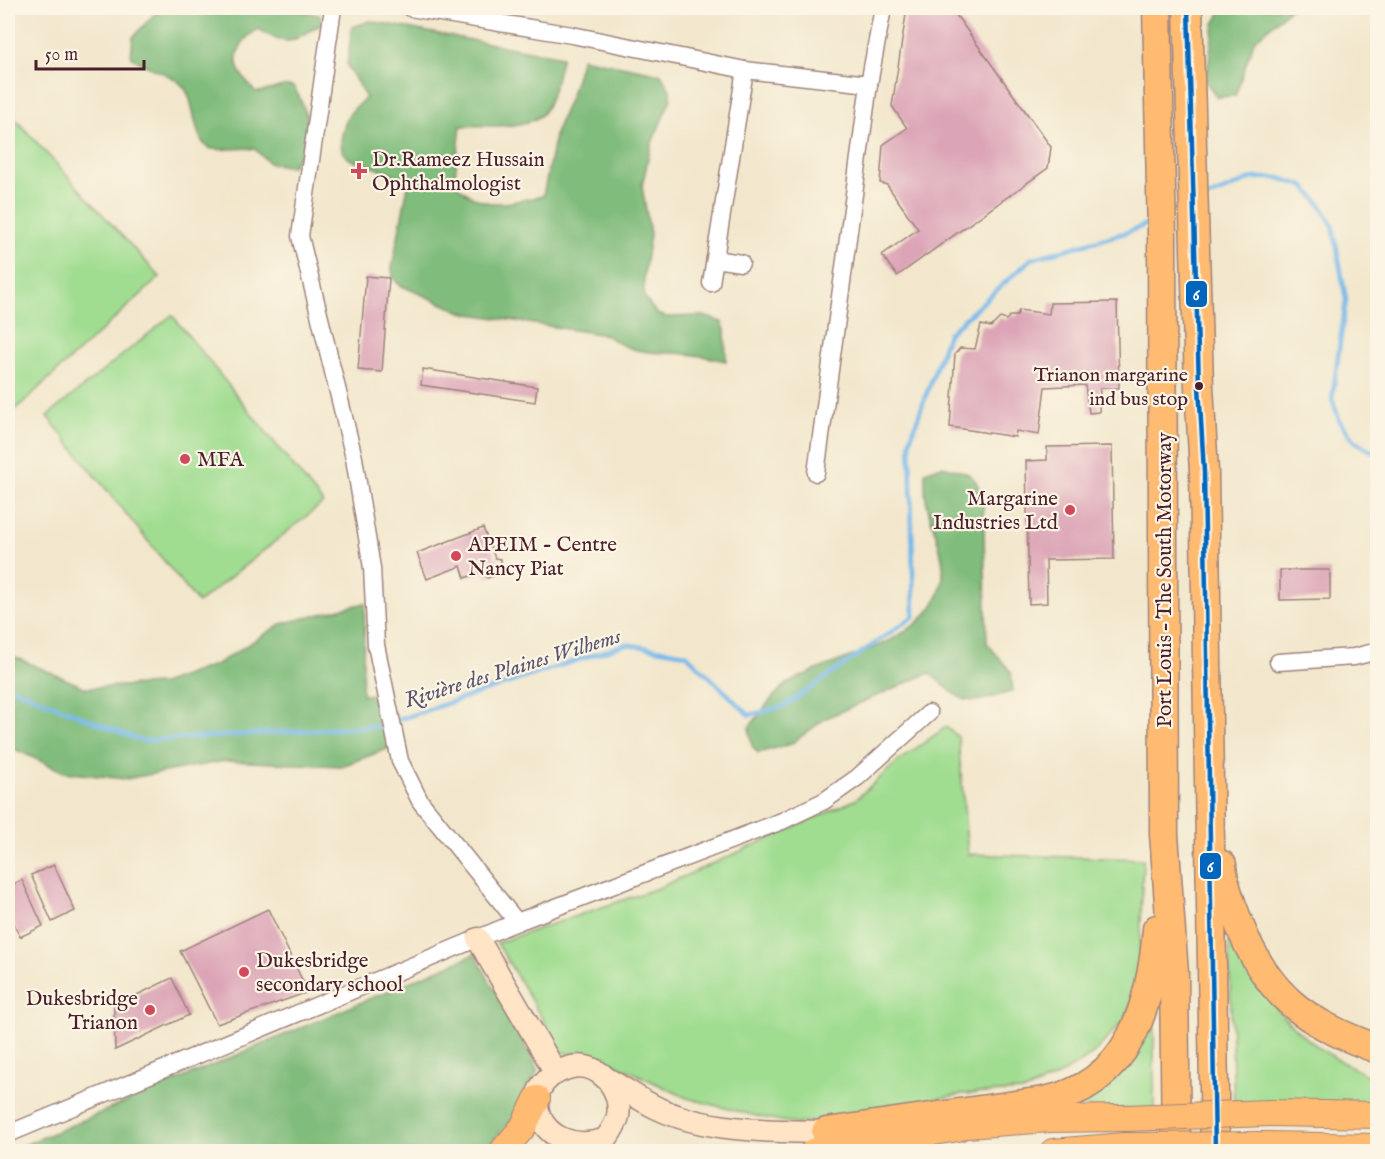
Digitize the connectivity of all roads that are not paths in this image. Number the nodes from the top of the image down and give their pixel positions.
1 (333, 8) edge
2 (410, 8) edge
3 (883, 8) edge
4 (1157, 8) edge
5 (1188, 8) edge
6 (481, 13) edge
7 (745, 70) junction
8 (869, 84) junction
9 (715, 259) junction
10 (741, 263) dead end
11 (711, 283) dead end
12 (816, 473) dead end
13 (1377, 651) edge
14 (1278, 662) dead end
15 (929, 713) dead end
16 (1210, 768) junction
17 (1164, 834) junction
18 (517, 922) junction
19 (478, 939) junction
20 (1212, 948) junction
21 (1377, 1049) edge
22 (556, 1073) junction
23 (609, 1080) junction
24 (537, 1099) junction
25 (1377, 1115) edge
26 (8, 1134) edge
27 (820, 1142) edge
28 (555, 1146) edge
29 (601, 1146) edge
30 (1377, 1149) edge
31 (502, 1152) edge
32 (1053, 1152) edge
33 (1176, 1152) edge
34 (1215, 1152) edge
35 (1222, 1152) edge
36 (1371, 1152) edge

1 - 18 street
2 - 6 street
3 - 8 street
4 - 17 highway, Port Louis – The South Motorway
5 - 16 highway, Port Louis – The South Motorway
6 - 7 street
7 - 8 street
7 - 9 street
8 - 12 street
9 - 10 street
9 - 11 street
13 - 14 street
15 - 18 street
16 - 20 highway, Port Louis – The South Motorway
16 - 21 highway
17 - 27 highway
17 - 33 highway, Port Louis – The South Motorway
18 - 19 street
19 - 22 street
19 - 26 street
20 - 34 highway, Port Louis – The South Motorway
20 - 35 highway
22 - 23 street
22 - 24 street
23 - 27 street
23 - 29 street
24 - 28 street
24 - 31 main road
25 - 27 main road, bridge
28 - 29 street
30 - 32 main road, bridge
30 - 36 main road

